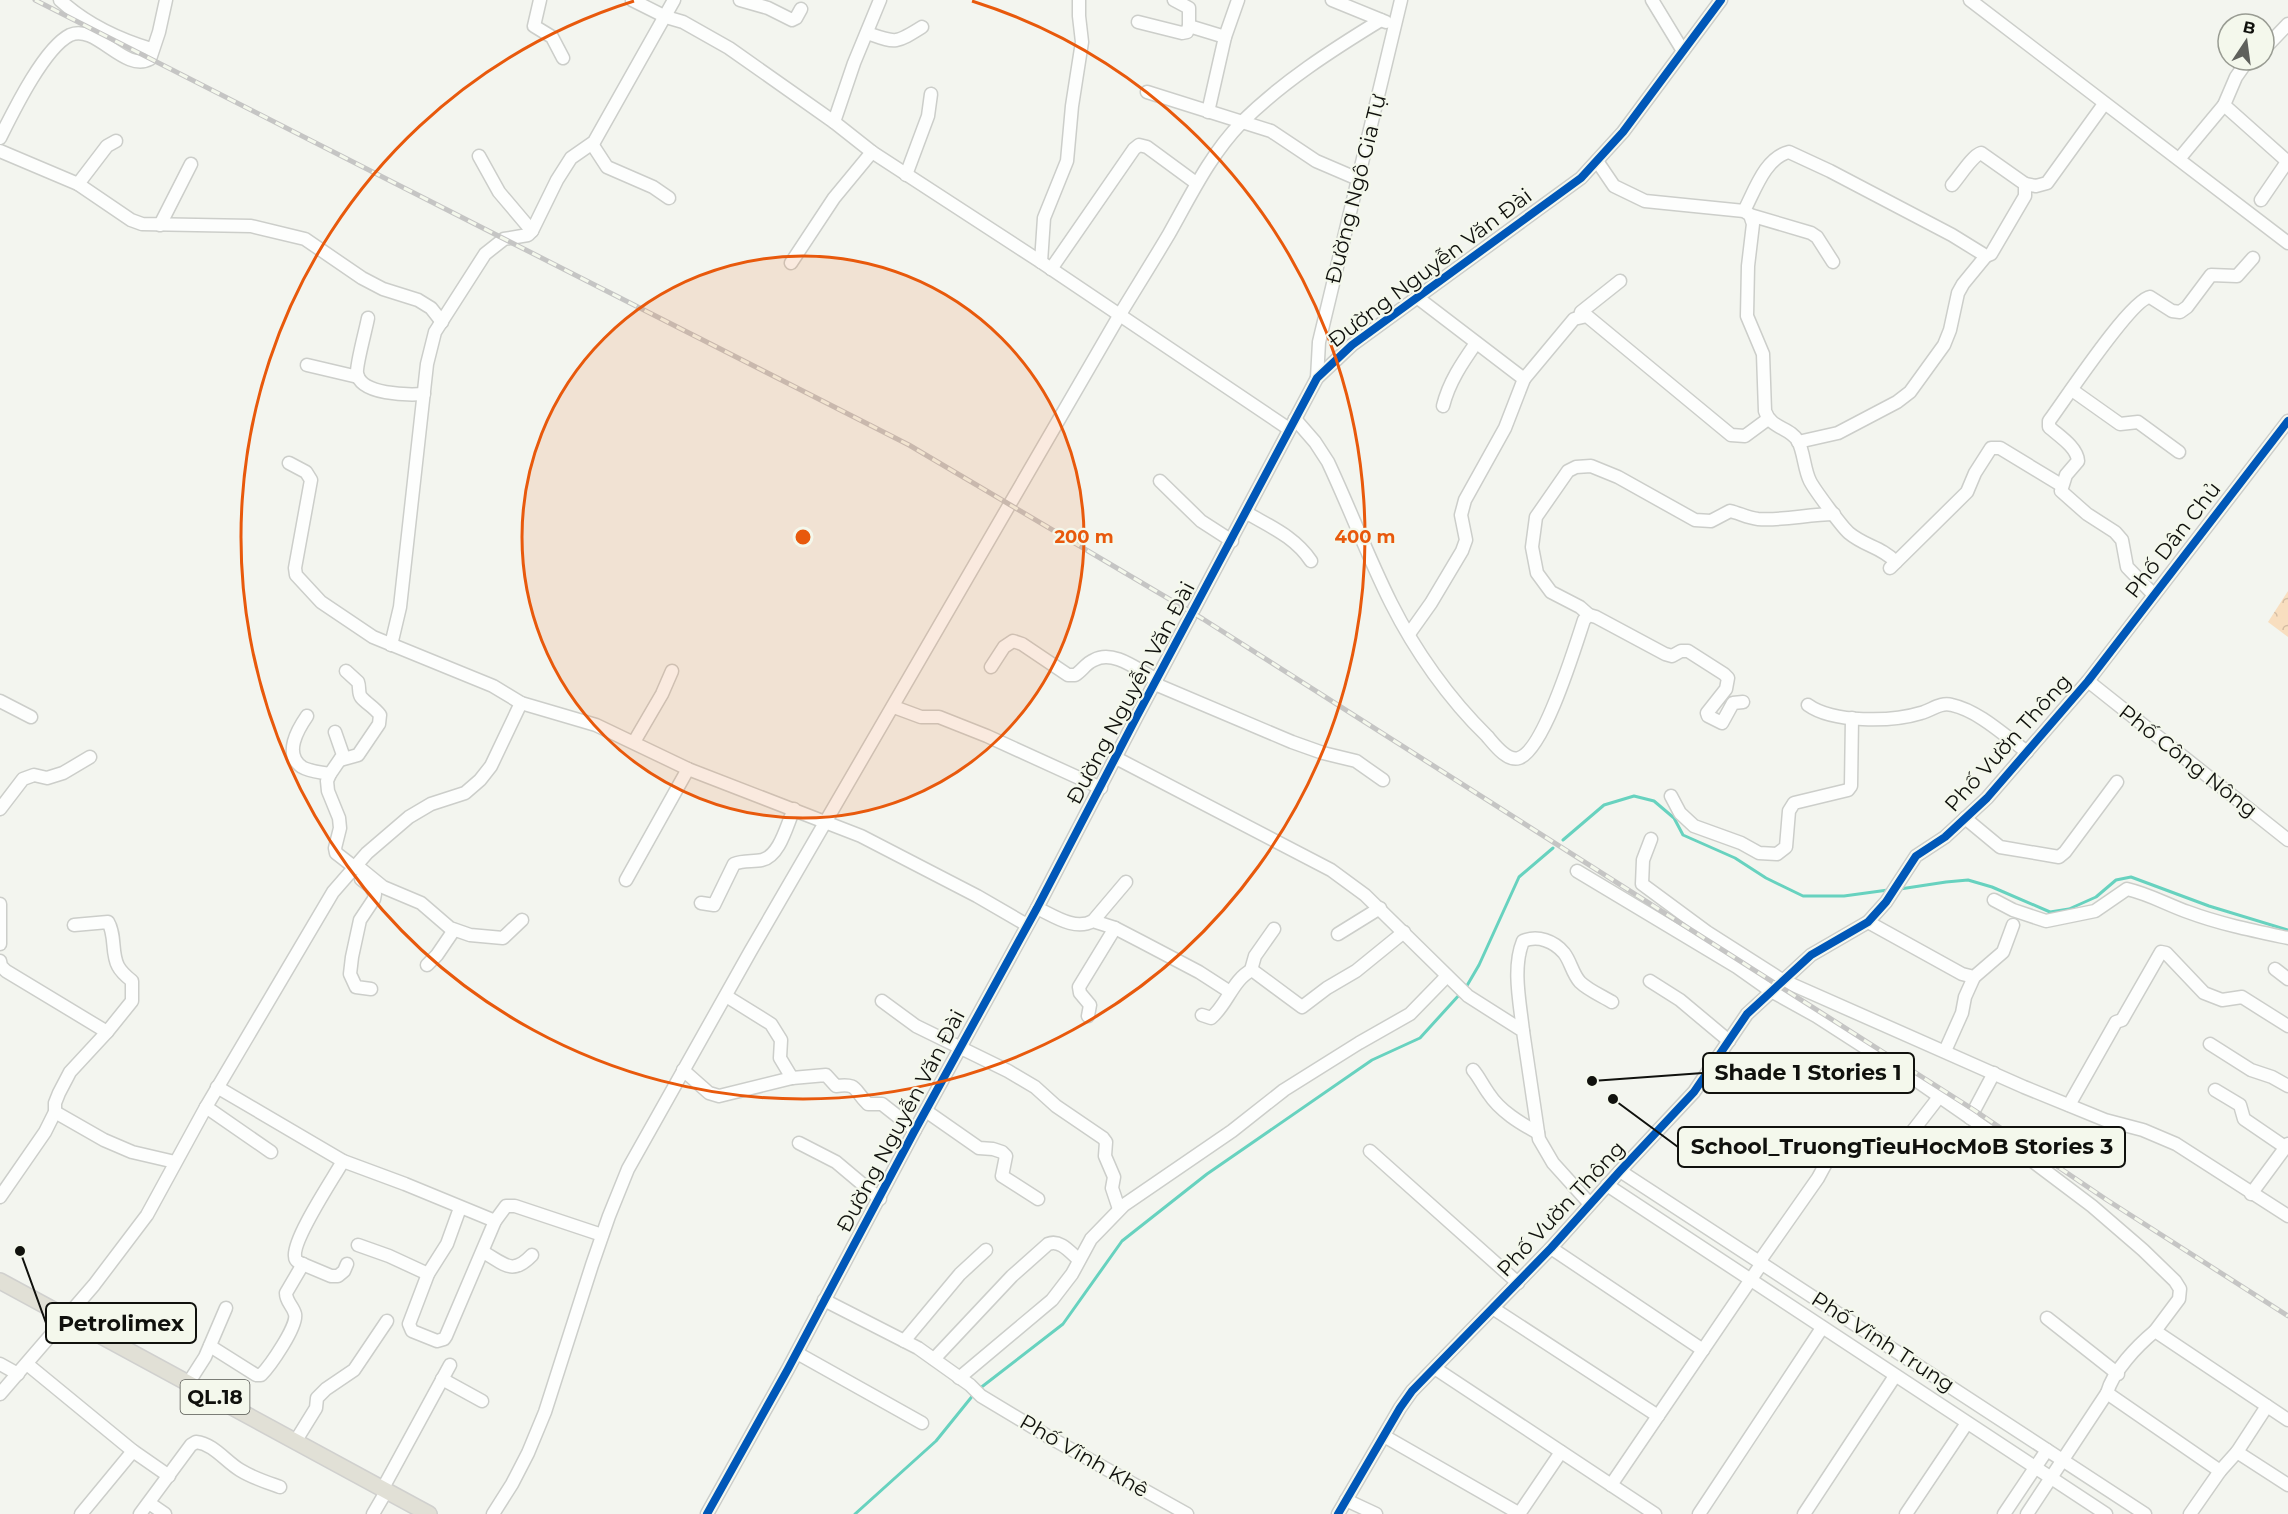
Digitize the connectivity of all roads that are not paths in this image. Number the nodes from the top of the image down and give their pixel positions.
1 (60, 0) edge
2 (166, 0) edge
3 (540, 0) edge
4 (632, 0) edge
5 (674, 0) edge
6 (740, 0) edge
7 (880, 0) edge
8 (1079, 0) edge
9 (1174, 0) edge
10 (1238, 0) edge
11 (1332, 0) edge
12 (1401, 0) edge
13 (1652, 0) edge
14 (1970, 0) edge
15 (1718, 1) edge
16 (801, 9) dead end
17 (666, 17) junction
18 (1381, 20) junction
19 (1138, 22) dead end
20 (2288, 24) edge
21 (1394, 25) junction
22 (1189, 26) junction
23 (922, 27) dead end
24 (867, 33) junction
25 (1225, 37) junction
26 (2276, 37) edge
27 (151, 50) junction
28 (1683, 51) junction
29 (563, 58) dead end
30 (2240, 72) edge
31 (1147, 92) dead end
32 (931, 94) dead end
33 (2104, 104) junction
34 (2223, 105) junction
35 (1208, 112) junction
36 (834, 122) junction
37 (1241, 123) junction
38 (0, 138) edge
39 (116, 141) dead end
40 (592, 144) junction
41 (0, 151) edge
42 (872, 152) junction
43 (479, 156) dead end
44 (2177, 157) junction
45 (1597, 161) junction
46 (2288, 162) edge
47 (191, 164) dead end
48 (906, 175) junction
49 (1358, 179) junction
50 (1196, 183) junction
51 (78, 184) junction
52 (2025, 184) junction
53 (1952, 185) dead end
54 (669, 198) dead end
55 (2261, 200) dead end
56 (1747, 213) junction
57 (160, 225) junction
58 (532, 231) junction
59 (2288, 243) edge
60 (1986, 256) junction
61 (2253, 258) dead end
62 (1833, 262) dead end
63 (792, 263) dead end
64 (1046, 266) junction
65 (1620, 281) dead end
66 (1418, 298) junction
67 (1119, 316) junction
68 (1580, 316) junction
69 (368, 318) dead end
70 (442, 322) junction
71 (1476, 343) junction
72 (307, 365) dead end
73 (358, 377) junction
74 (1317, 378) junction
75 (1524, 379) junction
76 (2072, 390) junction
77 (424, 394) junction
78 (1443, 406) dead end
79 (1768, 419) junction
80 (2288, 421) edge
81 (1292, 424) junction
82 (1798, 442) junction
83 (2179, 452) dead end
84 (289, 463) dead end
85 (1160, 481) dead end
86 (2061, 485) junction
87 (1247, 513) junction
88 (1834, 514) junction
89 (1232, 541) junction
90 (1311, 561) dead end
91 (2154, 595) junction
92 (1589, 615) junction
93 (1409, 634) junction
94 (391, 645) junction
95 (991, 667) dead end
96 (346, 671) dead end
97 (672, 671) dead end
98 (2088, 681) junction
99 (1156, 682) junction
100 (0, 701) edge
101 (1743, 702) dead end
102 (521, 703) junction
103 (1808, 705) dead end
104 (894, 707) junction
105 (307, 716) dead end
106 (31, 717) dead end
107 (1852, 718) junction
108 (336, 732) dead end
109 (634, 742) junction
110 (2026, 752) junction
111 (90, 757) dead end
112 (1116, 758) junction
113 (340, 760) junction
114 (688, 769) junction
115 (330, 774) junction
116 (1383, 780) dead end
117 (2117, 782) dead end
118 (1101, 788) junction
119 (1671, 796) dead end
120 (0, 809) edge
121 (794, 809) junction
122 (1965, 818) junction
123 (827, 822) junction
124 (1651, 839) dead end
125 (2288, 840) edge
126 (354, 868) junction
127 (1577, 871) dead end
128 (626, 880) dead end
129 (1126, 882) dead end
130 (1994, 900) dead end
131 (701, 903) dead end
132 (0, 904) edge
133 (1037, 908) junction
134 (1380, 909) junction
135 (522, 920) dead end
136 (1093, 921) junction
137 (1868, 922) junction
138 (74, 925) dead end
139 (1027, 925) junction
140 (2013, 925) dead end
141 (1115, 928) junction
142 (1274, 929) dead end
143 (454, 930) junction
144 (1404, 932) junction
145 (1338, 934) dead end
146 (2288, 938) edge
147 (0, 945) edge
148 (0, 961) edge
149 (427, 965) dead end
150 (2275, 969) dead end
151 (1251, 970) junction
152 (1447, 976) junction
153 (1974, 977) junction
154 (2288, 979) edge
155 (1782, 980) junction
156 (1650, 981) dead end
157 (371, 989) dead end
158 (1771, 991) junction
159 (1230, 992) junction
160 (726, 996) junction
161 (882, 1001) dead end
162 (1612, 1002) dead end
163 (1202, 1015) dead end
164 (1088, 1016) dead end
165 (2288, 1026) edge
166 (1523, 1031) junction
167 (107, 1032) junction
168 (1729, 1041) junction
169 (2210, 1044) dead end
170 (960, 1048) junction
171 (1945, 1051) junction
172 (684, 1070) junction
173 (1473, 1070) dead end
174 (1994, 1073) junction
175 (792, 1078) junction
176 (2288, 1086) edge
177 (217, 1087) junction
178 (2215, 1090) dead end
179 (1939, 1097) junction
180 (2069, 1105) junction
181 (206, 1107) junction
182 (55, 1112) junction
183 (926, 1112) junction
184 (1970, 1118) junction
185 (915, 1130) junction
186 (1538, 1133) junction
187 (799, 1143) dead end
188 (2287, 1146) edge
189 (1370, 1150) dead end
190 (271, 1152) dead end
191 (343, 1161) junction
192 (175, 1162) junction
193 (1620, 1171) junction
194 (1607, 1185) junction
195 (2251, 1194) junction
196 (0, 1197) edge
197 (880, 1199) junction
198 (1038, 1199) dead end
199 (1590, 1204) junction
200 (460, 1208) junction
201 (1119, 1209) junction
202 (2288, 1216) edge
203 (495, 1221) junction
204 (602, 1235) junction
205 (358, 1245) dead end
206 (1551, 1248) junction
207 (987, 1250) dead end
208 (483, 1252) junction
209 (532, 1255) dead end
210 (1079, 1260) junction
211 (1761, 1263) junction
212 (303, 1264) junction
213 (347, 1264) dead end
214 (428, 1274) junction
215 (0, 1281) edge
216 (1750, 1281) junction
217 (1518, 1282) junction
218 (824, 1300) junction
219 (226, 1308) dead end
220 (1494, 1309) junction
221 (67, 1317) junction
222 (2047, 1318) dead end
223 (387, 1321) dead end
224 (1822, 1328) junction
225 (2155, 1332) junction
226 (904, 1341) junction
227 (210, 1346) junction
228 (1703, 1350) junction
229 (797, 1353) junction
230 (934, 1359) junction
231 (0, 1364) edge
232 (27, 1364) junction
233 (450, 1365) dead end
234 (1436, 1369) junction
235 (18, 1374) junction
236 (2118, 1374) junction
237 (1895, 1376) junction
238 (442, 1379) junction
239 (965, 1381) junction
240 (189, 1382) junction
241 (2108, 1393) junction
242 (0, 1394) edge
243 (482, 1401) dead end
244 (2267, 1406) junction
245 (1658, 1416) junction
246 (2288, 1420) edge
247 (1967, 1423) junction
248 (922, 1424) dead end
249 (1384, 1436) junction
250 (295, 1442) junction
251 (2047, 1450) junction
252 (133, 1451) junction
253 (1561, 1452) junction
254 (2237, 1452) junction
255 (2064, 1461) junction
256 (2035, 1468) junction
257 (2220, 1471) junction
258 (169, 1476) junction
259 (2051, 1478) junction
260 (1611, 1485) junction
261 (2288, 1485) edge
262 (280, 1487) dead end
263 (385, 1489) junction
264 (1346, 1500) junction
265 (149, 1503) junction
266 (81, 1514) edge
267 (140, 1514) edge
268 (165, 1514) edge
269 (373, 1514) edge
270 (429, 1514) edge
271 (493, 1514) edge
272 (707, 1514) edge
273 (1187, 1514) edge
274 (1338, 1514) edge
275 (1376, 1514) edge
276 (1520, 1514) edge
277 (1654, 1514) edge
278 (1698, 1514) edge
279 (1804, 1514) edge
280 (1906, 1514) edge
281 (2004, 1514) edge
282 (2027, 1514) edge
283 (2106, 1514) edge
284 (2145, 1514) edge
285 (2190, 1514) edge

1 - 27 street
2 - 27 street
3 - 29 street
4 - 17 street
5 - 17 street
6 - 16 street
7 - 24 street
8 - 64 street
9 - 22 street
10 - 25 street
11 - 18 street
12 - 21 street, Đường Ngô Gia Tự
13 - 28 street
14 - 33 street
15 - 28 street, Đường Nguyễn Văn Đài
17 - 36 street
17 - 40 street
18 - 21 street
18 - 37 street
19 - 22 street
20 - 26 street
21 - 49 street, Đường Ngô Gia Tự
22 - 25 street
23 - 24 street
24 - 36 street
25 - 35 street
27 - 38 street
28 - 45 street, Đường Nguyễn Văn Đài
30 - 34 street
31 - 35 street
32 - 48 street
33 - 44 street
33 - 52 street
34 - 44 street
34 - 46 street
35 - 37 street
36 - 42 street
37 - 49 street
37 - 50 street
39 - 51 street
40 - 54 street
40 - 58 street
41 - 51 street
42 - 48 street
42 - 63 street
43 - 58 street
44 - 59 street
45 - 56 street
45 - 66 street, Đường Nguyễn Văn Đài
46 - 55 street
47 - 57 street
48 - 64 street
49 - 74 street, Đường Ngô Gia Tự
50 - 64 street
50 - 67 street
51 - 57 street
52 - 53 street
52 - 60 street
56 - 60 street
56 - 62 street
56 - 79 street
57 - 70 street
58 - 70 street
60 - 82 street
61 - 76 street
64 - 67 street
65 - 68 street
66 - 71 street
66 - 74 street, Đường Nguyễn Văn Đài
67 - 81 street
67 - 104 street
68 - 75 street
68 - 79 street
69 - 73 street
70 - 77 street
71 - 75 street
71 - 78 street
72 - 73 street
73 - 77 street
74 - 81 street, Đường Nguyễn Văn Đài
75 - 93 street
76 - 83 street
76 - 86 street
77 - 94 street
79 - 82 street
80 - 91 street, Phố Dân Chủ
81 - 87 street, Đường Nguyễn Văn Đài
81 - 93 street
82 - 88 street
84 - 94 street
85 - 89 street
86 - 88 street
86 - 91 street
87 - 89 street, Đường Nguyễn Văn Đài
87 - 90 street
88 - 92 street
89 - 99 street, Đường Nguyễn Văn Đài
91 - 98 street, Phố Dân Chủ
92 - 93 street
92 - 101 street
94 - 102 street
95 - 99 street
96 - 113 street
97 - 109 street
98 - 110 street, Phố Vườn Thông
98 - 125 street, Phố Công Nông
99 - 112 street, Đường Nguyễn Văn Đài
99 - 116 street
100 - 106 street
102 - 109 street
102 - 126 street
103 - 107 street
104 - 118 street
104 - 123 street
105 - 115 street
107 - 110 street
107 - 119 street
108 - 113 street
109 - 114 street
110 - 122 street, Phố Vườn Thông
111 - 120 street
112 - 118 street, Đường Nguyễn Văn Đài
112 - 134 street
113 - 115 street
114 - 121 street
114 - 128 street
115 - 126 street
117 - 122 street
118 - 133 street, Đường Nguyễn Văn Đài
121 - 123 street
121 - 131 street
122 - 137 street, Phố Vườn Thông
123 - 139 street
123 - 160 street
124 - 155 street
126 - 143 street
126 - 157 street
126 - 177 street
127 - 158 street
129 - 136 street
130 - 146 street
132 - 147 street
133 - 136 street
133 - 139 street, Đường Nguyễn Văn Đài
134 - 144 street
134 - 145 street
135 - 143 street
136 - 141 street
137 - 153 street
137 - 155 street, Phố Vườn Thông
138 - 167 street
139 - 170 street, Đường Nguyễn Văn Đài
140 - 153 street
141 - 159 street
141 - 164 street
142 - 151 street
143 - 149 street
144 - 151 street
144 - 152 street
148 - 167 street
150 - 154 street
151 - 159 street
152 - 166 street
152 - 201 street
153 - 171 street
155 - 158 street, Phố Vườn Thông
155 - 171 street
156 - 168 street
158 - 168 street, Phố Vườn Thông
158 - 179 street
159 - 163 street
160 - 172 street
160 - 175 street
161 - 170 street
162 - 166 street
165 - 180 street
166 - 186 street
167 - 182 street
168 - 193 street, Phố Vườn Thông
169 - 176 street
170 - 183 street, Đường Nguyễn Văn Đài
170 - 201 street
171 - 174 street
172 - 175 street
172 - 204 street
173 - 186 street
174 - 180 street
174 - 184 street
175 - 185 street
177 - 181 street
177 - 191 street
178 - 188 street
179 - 184 street
179 - 211 street
180 - 195 street
181 - 190 street
181 - 192 street
182 - 192 street
182 - 196 street
183 - 185 street, Đường Nguyễn Văn Đài
183 - 198 street
184 - 225 street
185 - 197 street, Đường Nguyễn Văn Đài
186 - 199 street
187 - 197 street
188 - 195 street
189 - 217 street
191 - 200 street
191 - 212 street
192 - 221 street
193 - 194 street, Phố Vườn Thông
193 - 211 street, Phố Vĩnh Trung
194 - 199 street, Phố Vườn Thông
194 - 216 street, Phố Vĩnh Trung
195 - 202 street
197 - 218 street, Đường Nguyễn Văn Đài
199 - 206 street, Phố Vườn Thông
200 - 203 street
200 - 214 street
201 - 210 street
203 - 204 street
203 - 208 street
204 - 271 street
205 - 214 street
206 - 217 street, Phố Vườn Thông
206 - 228 street
207 - 226 street
208 - 209 street
208 - 214 street
210 - 230 street
210 - 239 street
211 - 216 street
211 - 251 street, Phố Vĩnh Trung
212 - 213 street
212 - 227 street
215 - 221 main road, QL.18
216 - 224 street, Phố Vĩnh Trung
216 - 228 street
217 - 220 street, Phố Vườn Thông
218 - 226 street
218 - 229 street, Đường Nguyễn Văn Đài
219 - 227 street
220 - 234 street, Phố Vườn Thông
220 - 245 street
221 - 232 street
221 - 240 main road, QL.18
222 - 236 street
223 - 250 street
224 - 237 street, Phố Vĩnh Trung
224 - 278 street
225 - 236 street
225 - 244 street
226 - 230 street
227 - 240 street
228 - 245 street
229 - 248 street
229 - 272 street, Đường Nguyễn Văn Đài
230 - 239 street
231 - 235 street
232 - 235 street
232 - 252 street
233 - 238 street
234 - 249 street, Phố Vườn Thông
234 - 253 street
235 - 242 street
236 - 241 street
237 - 247 street, Phố Vĩnh Trung
237 - 279 street
238 - 243 street
238 - 263 street
239 - 273 street, Phố Vĩnh Khê
240 - 250 main road, QL.18
241 - 255 street
241 - 257 street
244 - 246 street
244 - 254 street
245 - 260 street
247 - 256 street, Phố Vĩnh Trung
247 - 280 street
249 - 264 street, Phố Vườn Thông
249 - 276 street
250 - 263 main road, QL.18
251 - 255 street, Phố Vĩnh Trung
251 - 256 street
252 - 258 street
252 - 266 street
253 - 260 street
253 - 276 street
254 - 257 street
254 - 261 street
255 - 259 street
255 - 284 street, Phố Vĩnh Trung
256 - 259 street, Phố Vĩnh Trung
256 - 281 street
257 - 285 street
258 - 262 street
258 - 265 street
259 - 282 street
259 - 283 street, Phố Vĩnh Trung
260 - 277 street
263 - 269 street
263 - 270 main road, QL.18
264 - 274 street, Phố Vườn Thông
264 - 275 street
265 - 267 street
265 - 268 street

